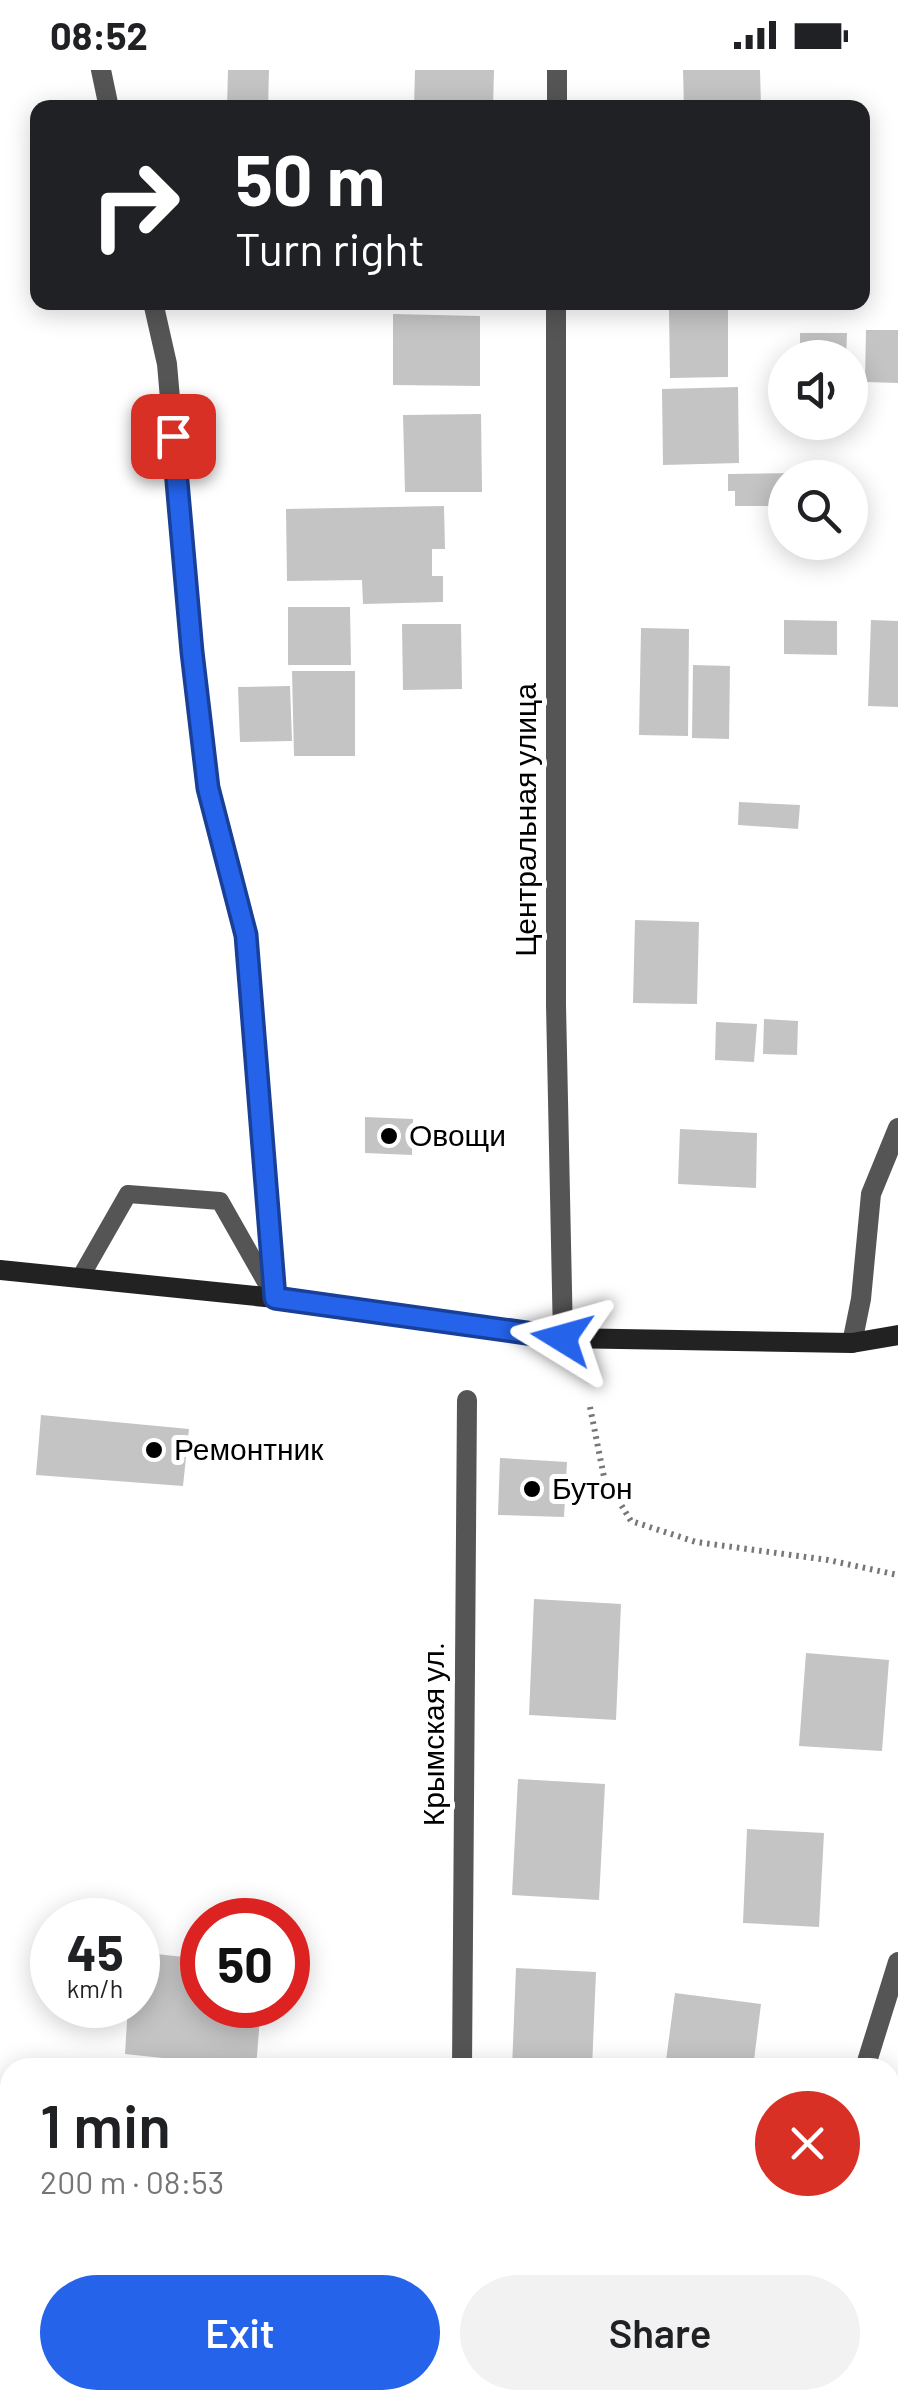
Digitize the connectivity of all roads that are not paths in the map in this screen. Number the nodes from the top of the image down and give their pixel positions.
1 (101, 70) edge
2 (557, 70) edge
3 (107, 100) edge
4 (557, 100) edge
5 (155, 310) edge
6 (556, 310) edge
7 (898, 1128) edge
8 (0, 1270) edge
9 (80, 1278) junction
10 (275, 1298) junction
11 (898, 1335) edge
12 (562, 1338) junction
13 (852, 1344) junction
14 (467, 1400) dead end
15 (898, 1962) edge
16 (462, 2058) edge
17 (868, 2058) edge

1 - 3 street
2 - 4 street
5 - 10 street
6 - 12 street, Центральная улица
7 - 13 street
8 - 9 main road
9 - 10 main road
9 - 10 lane
10 - 12 main road
11 - 13 main road
12 - 13 main road
14 - 16 street, Крымская ул.
15 - 17 street

